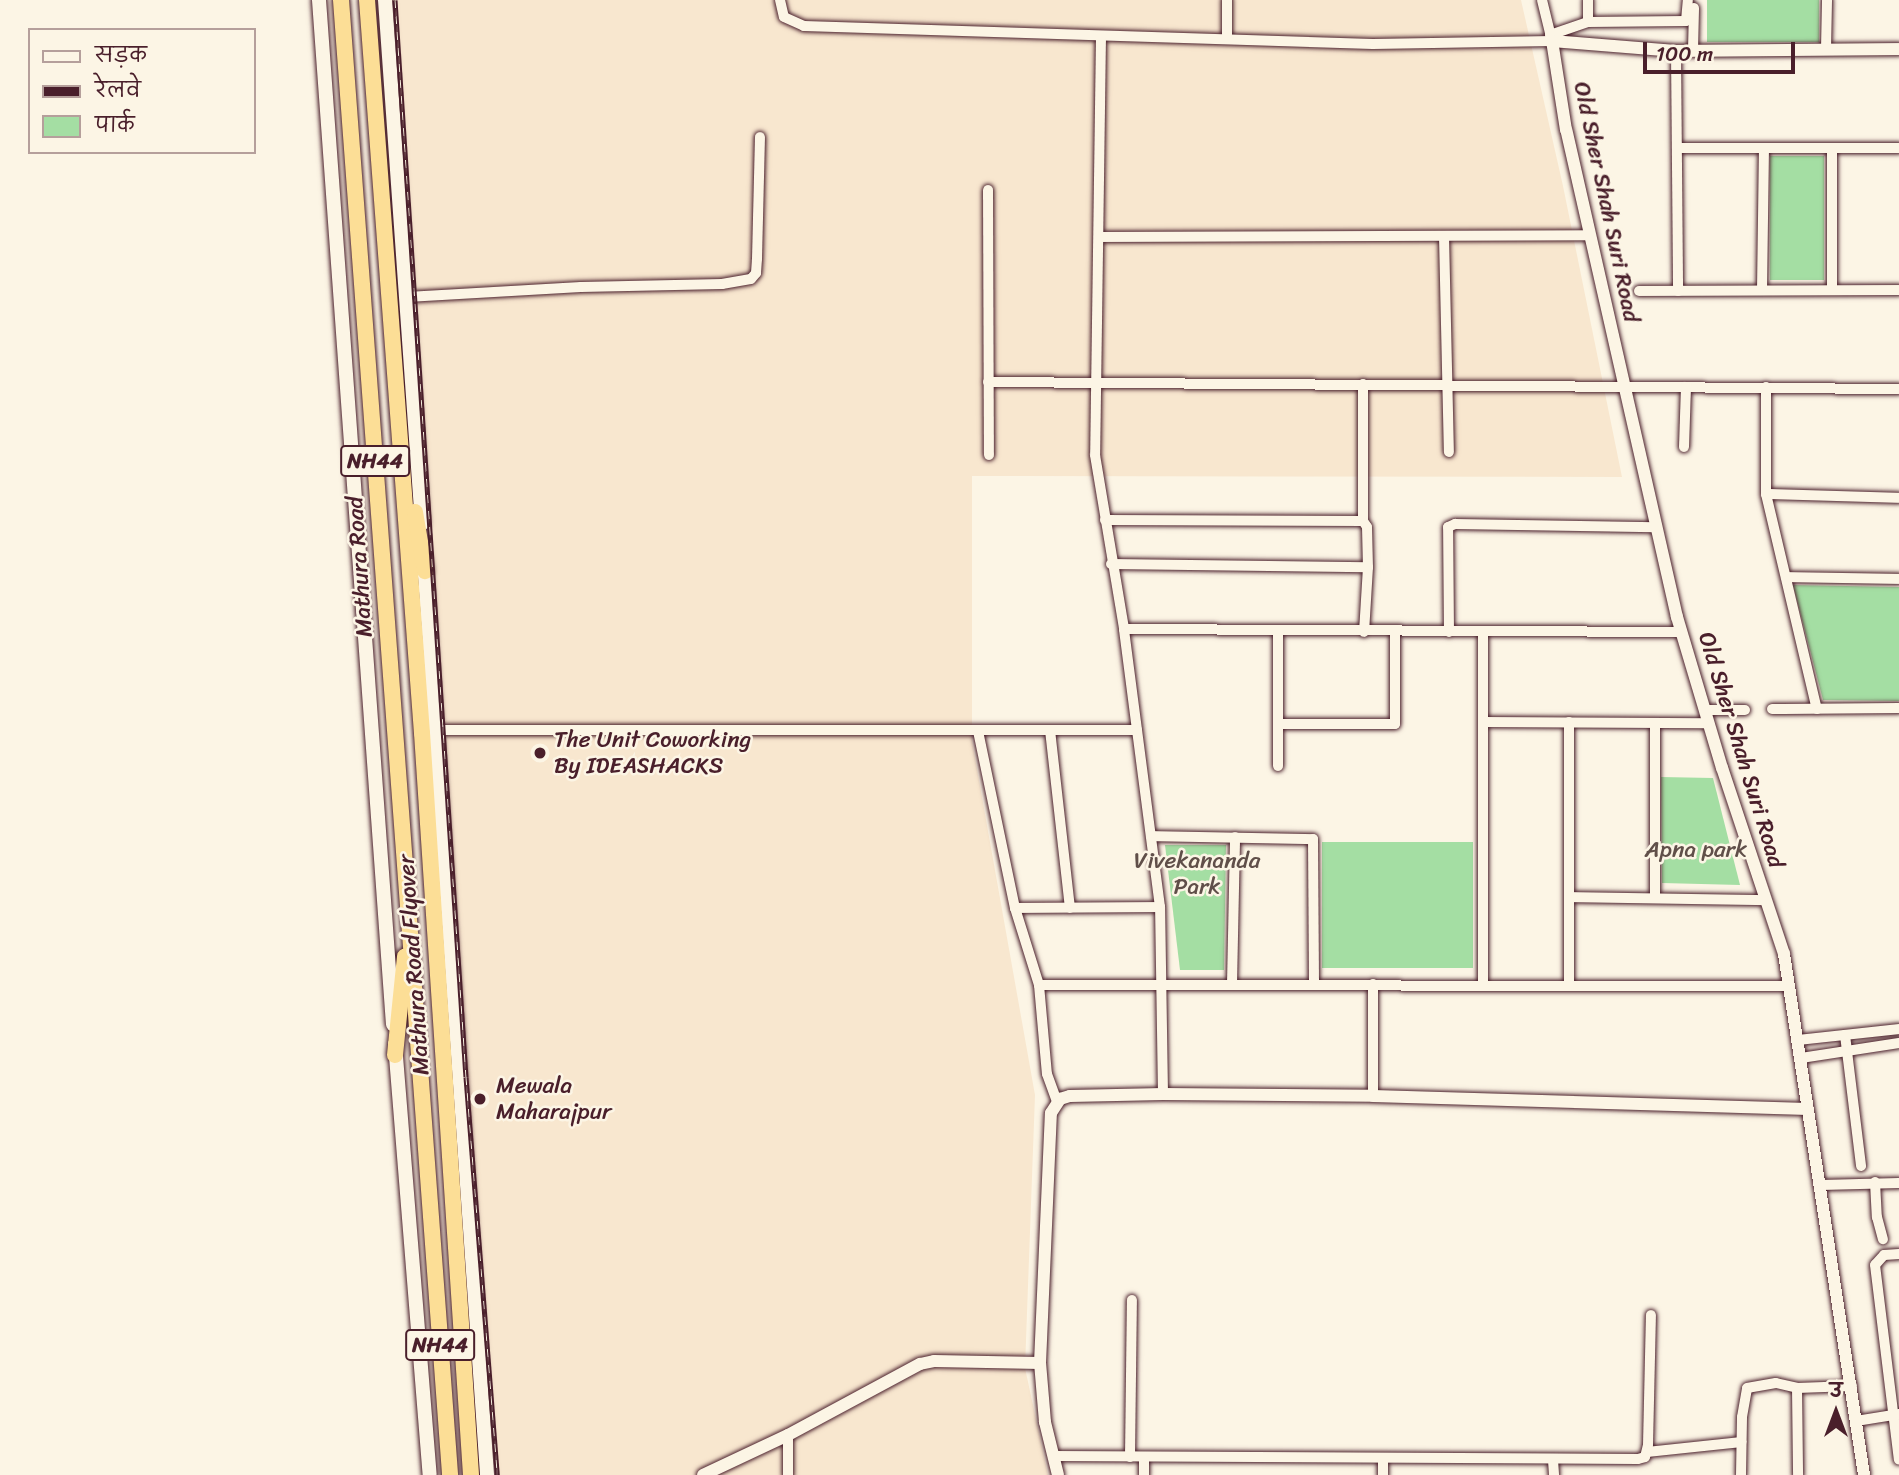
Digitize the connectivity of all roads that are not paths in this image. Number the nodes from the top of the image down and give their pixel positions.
1 (319, 0) edge
2 (341, 0) edge
3 (367, 0) edge
4 (385, 0) edge
5 (780, 0) edge
6 (1227, 0) edge
7 (1542, 0) edge
8 (1588, 0) edge
9 (1688, 0) edge
10 (1695, 0) edge
11 (1827, 0) edge
12 (1588, 22) junction
13 (1101, 36) junction
14 (1227, 38) junction
15 (1551, 38) junction
16 (1826, 49) junction
17 (1899, 49) edge
18 (1693, 50) junction
19 (1676, 51) junction
20 (760, 137) dead end
21 (1678, 148) junction
22 (1764, 148) junction
23 (1832, 148) junction
24 (1899, 148) edge
25 (988, 190) dead end
26 (1590, 235) junction
27 (1444, 236) junction
28 (1100, 237) junction
29 (1678, 290) junction
30 (1762, 290) junction
31 (1832, 290) junction
32 (1899, 290) edge
33 (1639, 291) dead end
34 (407, 297) junction
35 (988, 382) junction
36 (1097, 383) junction
37 (1363, 384) junction
38 (1446, 385) junction
39 (1624, 386) junction
40 (1686, 387) junction
41 (1766, 387) junction
42 (1899, 389) edge
43 (1684, 447) dead end
44 (401, 452) junction
45 (1449, 452) dead end
46 (989, 455) dead end
47 (1766, 494) junction
48 (1899, 498) edge
49 (1105, 520) junction
50 (1363, 521) junction
51 (1656, 527) junction
52 (1111, 564) junction
53 (1368, 567) junction
54 (425, 571) junction
55 (1786, 577) junction
56 (1899, 579) edge
57 (1124, 629) junction
58 (1278, 632) junction
59 (1364, 632) junction
60 (1395, 632) junction
61 (1449, 632) junction
62 (1483, 632) junction
63 (1681, 632) junction
64 (1899, 708) edge
65 (1772, 709) dead end
66 (1817, 709) junction
67 (1745, 710) dead end
68 (1707, 717) junction
69 (1483, 722) junction
70 (1569, 722) junction
71 (1655, 723) junction
72 (1278, 724) junction
73 (434, 730) junction
74 (1050, 730) junction
75 (1137, 730) junction
76 (978, 731) junction
77 (1278, 766) dead end
78 (1151, 836) junction
79 (1235, 838) junction
80 (1569, 897) junction
81 (1655, 898) junction
82 (1766, 900) junction
83 (1160, 907) junction
84 (1015, 908) junction
85 (1070, 908) junction
86 (410, 921) junction
87 (1161, 984) junction
88 (1232, 984) junction
89 (1314, 984) junction
90 (1373, 984) junction
91 (1039, 985) junction
92 (1483, 985) junction
93 (1569, 985) junction
94 (1789, 986) junction
95 (1899, 1029) edge
96 (1845, 1035) junction
97 (1798, 1040) junction
98 (1899, 1043) edge
99 (1847, 1051) junction
100 (396, 1055) junction
101 (1801, 1058) junction
102 (1163, 1094) junction
103 (1373, 1096) junction
104 (1057, 1102) junction
105 (1808, 1109) junction
106 (1861, 1166) dead end
107 (1875, 1182) junction
108 (1899, 1183) edge
109 (1821, 1185) junction
110 (1883, 1238) dead end
111 (1899, 1254) edge
112 (1132, 1300) dead end
113 (1651, 1315) dead end
114 (1040, 1363) junction
115 (1852, 1386) junction
116 (1797, 1388) junction
117 (1895, 1415) edge
118 (1856, 1421) junction
119 (788, 1436) junction
120 (1741, 1441) junction
121 (1647, 1452) junction
122 (1053, 1457) junction
123 (1130, 1457) junction
124 (1144, 1458) junction
125 (1383, 1460) junction
126 (1553, 1460) junction
127 (1899, 1460) edge
128 (430, 1475) edge
129 (450, 1475) edge
130 (471, 1475) edge
131 (487, 1475) edge
132 (703, 1475) edge
133 (788, 1475) edge
134 (1058, 1475) edge
135 (1144, 1475) edge
136 (1383, 1475) edge
137 (1553, 1475) edge
138 (1741, 1475) edge
139 (1798, 1475) edge
140 (1864, 1475) edge

1 - 100 main road
2 - 86 highway, Mathura Road / NH44
3 - 44 highway, NH44
4 - 34 main road
5 - 13 street
6 - 14 street
7 - 15 street
8 - 12 street
9 - 12 street
10 - 18 street
11 - 16 street
12 - 15 street
13 - 14 street
13 - 28 street
14 - 15 street
15 - 19 street
15 - 26 street, Old Sher Shah Suri Road
16 - 17 street
16 - 18 street
18 - 19 street
19 - 21 street
20 - 34 street
21 - 22 street
21 - 29 street
22 - 23 street
22 - 30 street
23 - 24 street
23 - 31 street
25 - 35 street
26 - 27 street
26 - 39 street, Old Sher Shah Suri Road
27 - 28 street
27 - 38 street
28 - 36 street
29 - 30 street
29 - 33 street
30 - 31 street
31 - 32 street
34 - 54 main road
35 - 36 street
35 - 46 street
36 - 37 street
36 - 49 street
37 - 38 street
37 - 50 street
38 - 39 street
38 - 45 street
39 - 40 street
39 - 51 street, Old Sher Shah Suri Road
40 - 41 street
40 - 43 street
41 - 42 street
41 - 47 street
44 - 54 highway
44 - 130 highway, Mathura Road Flyover / NH44
47 - 48 street
47 - 55 street
49 - 50 street
49 - 52 street
50 - 53 street
51 - 61 street
51 - 63 street, Old Sher Shah Suri Road
52 - 53 street
52 - 57 street
53 - 59 street
54 - 73 main road
55 - 56 street
55 - 66 street
57 - 58 street
57 - 75 street
58 - 59 street
58 - 72 street
59 - 60 street
60 - 61 street
60 - 72 street
61 - 62 street
62 - 63 street
62 - 69 street
63 - 68 street, Old Sher Shah Suri Road
64 - 66 street
65 - 66 street
67 - 68 street
68 - 71 street
68 - 82 street, Old Sher Shah Suri Road
69 - 70 street
69 - 92 street
70 - 71 street
70 - 80 street
71 - 81 street
72 - 77 street
73 - 76 street
73 - 131 main road
74 - 75 street
74 - 76 street
74 - 85 street
75 - 78 street
76 - 84 street
78 - 79 street
78 - 83 street
79 - 88 street
79 - 89 street
80 - 81 street
80 - 93 street
81 - 82 street
82 - 94 street, Old Sher Shah Suri Road
83 - 85 street
83 - 87 street
84 - 85 street
84 - 91 street
86 - 100 highway
86 - 129 highway, Mathura Road Flyover / NH44
87 - 88 street
87 - 91 street
87 - 102 street
88 - 89 street
89 - 90 street
90 - 92 street
90 - 103 street
91 - 104 street
92 - 93 street
93 - 94 street
94 - 97 street, Old Sher Shah Suri Road
95 - 96 street
96 - 97 street
96 - 99 street
97 - 101 street, Old Sher Shah Suri Road
98 - 99 street
99 - 101 street
99 - 106 street
100 - 128 main road
101 - 105 street, Old Sher Shah Suri Road
102 - 103 street
102 - 104 street
103 - 105 street
104 - 114 street
105 - 109 street, Old Sher Shah Suri Road
107 - 108 street
107 - 109 street
107 - 110 street
109 - 115 street, Old Sher Shah Suri Road
111 - 117 street
112 - 123 street
113 - 121 street
114 - 119 street
114 - 122 street
115 - 116 street
115 - 118 street, Old Sher Shah Suri Road
116 - 120 street
116 - 139 street
117 - 118 street
117 - 127 street
118 - 140 street, Old Sher Shah Suri Road
119 - 132 street
119 - 133 street
120 - 121 street
120 - 138 street
121 - 126 street
122 - 123 street
122 - 134 street
123 - 124 street
124 - 125 street
124 - 135 street
125 - 126 street
125 - 136 street
126 - 137 street

